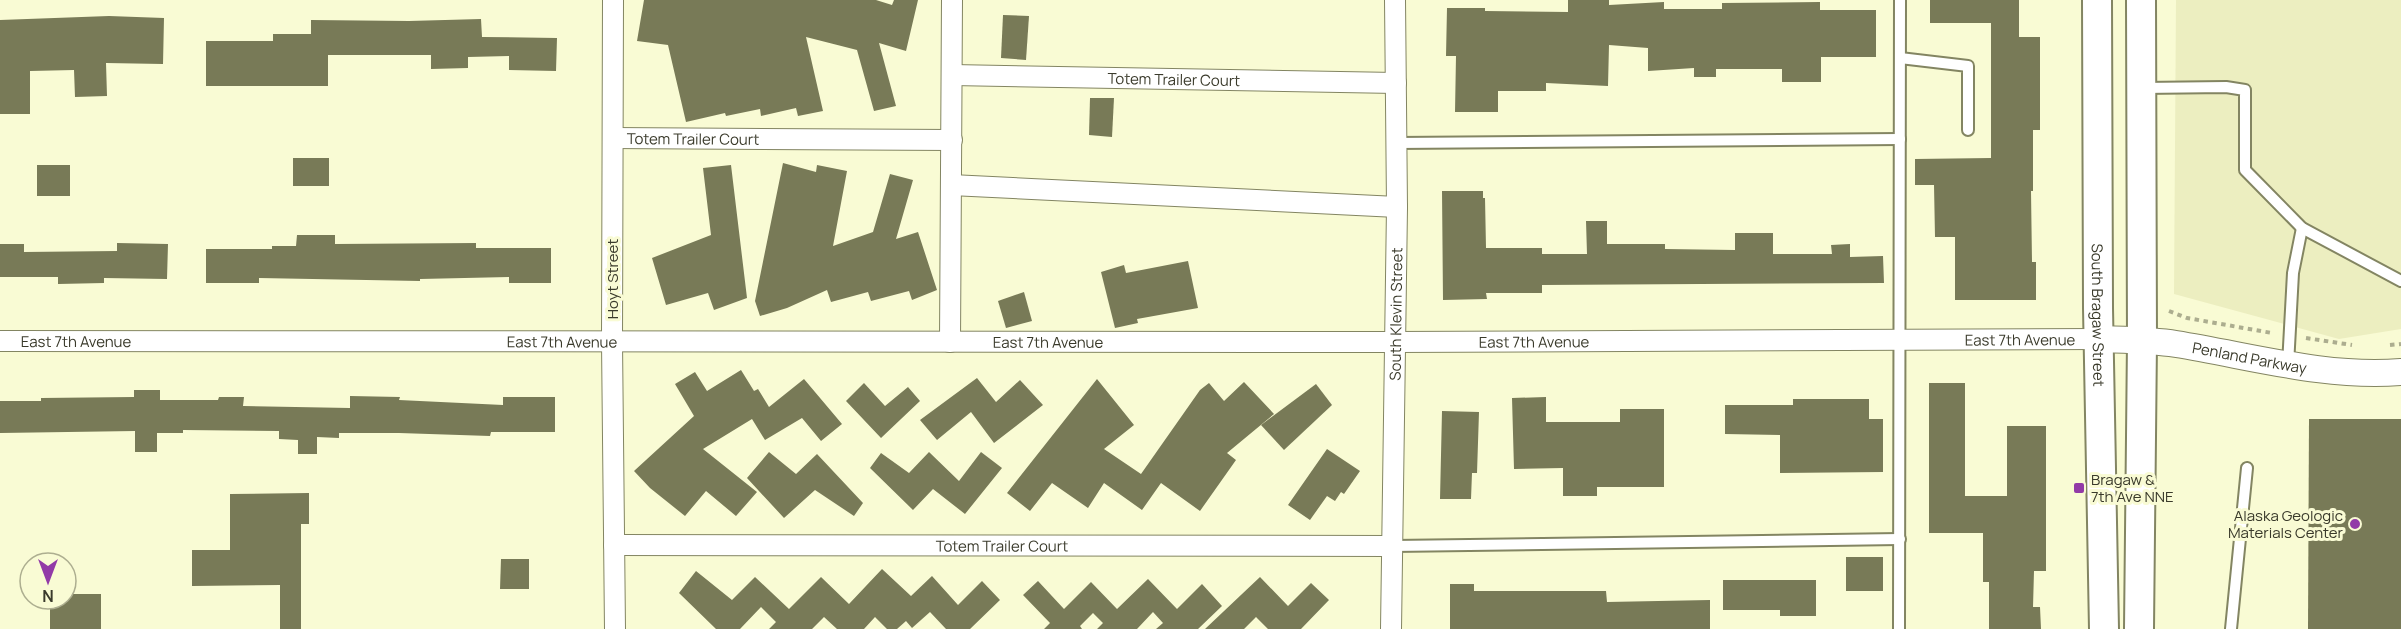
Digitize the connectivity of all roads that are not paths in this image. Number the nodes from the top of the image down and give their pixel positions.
1 (613, 0) edge
2 (952, 0) edge
3 (1395, 0) edge
4 (1900, 0) edge
5 (2097, 0) edge
6 (2142, 0) edge
7 (1900, 58) junction
8 (952, 75) junction
9 (1396, 83) junction
10 (2142, 88) junction
11 (1968, 130) dead end
12 (613, 138) junction
13 (1900, 139) junction
14 (951, 140) junction
15 (1396, 144) junction
16 (951, 185) junction
17 (1397, 207) junction
18 (2302, 228) junction
19 (2401, 281) edge
20 (2098, 339) junction
21 (1900, 340) junction
22 (0, 341) edge
23 (2142, 341) junction
24 (612, 342) junction
25 (950, 342) junction
26 (1395, 342) junction
27 (2288, 365) junction
28 (2401, 372) edge
29 (2247, 468) dead end
30 (1900, 539) junction
31 (614, 545) junction
32 (1392, 546) junction
33 (615, 629) edge
34 (1392, 629) edge
35 (1899, 629) edge
36 (2104, 629) edge
37 (2139, 629) edge
38 (2231, 629) edge

1 - 12 street, Hoyt Street
2 - 8 street
3 - 9 street, South Klevin Street
4 - 7 lane
5 - 20 main road, South Bragaw Street
6 - 10 main road
7 - 11 lane
7 - 13 lane
8 - 9 street, Totem Trailer Court
8 - 14 street
9 - 15 street, South Klevin Street
10 - 18 lane
10 - 23 main road
12 - 14 street, Totem Trailer Court
12 - 24 street, Hoyt Street
13 - 15 lane
13 - 21 lane
14 - 16 street
15 - 17 street, South Klevin Street
16 - 17 street
16 - 25 street
17 - 26 street, South Klevin Street
18 - 19 lane
18 - 27 lane
20 - 21 street, East 7th Avenue
20 - 23 street, Penland Parkway
20 - 36 main road, South Bragaw Street
21 - 26 street, East 7th Avenue
21 - 30 lane
22 - 24 street, East 7th Avenue
23 - 27 street, Penland Parkway
23 - 37 main road
24 - 25 street, East 7th Avenue
24 - 31 street, Hoyt Street
25 - 26 street, East 7th Avenue
26 - 32 street, South Klevin Street
27 - 28 street, Penland Parkway
29 - 38 lane
30 - 32 lane
30 - 35 lane
31 - 32 street, Totem Trailer Court
31 - 33 street, Hoyt Street
32 - 34 street, South Klevin Street

